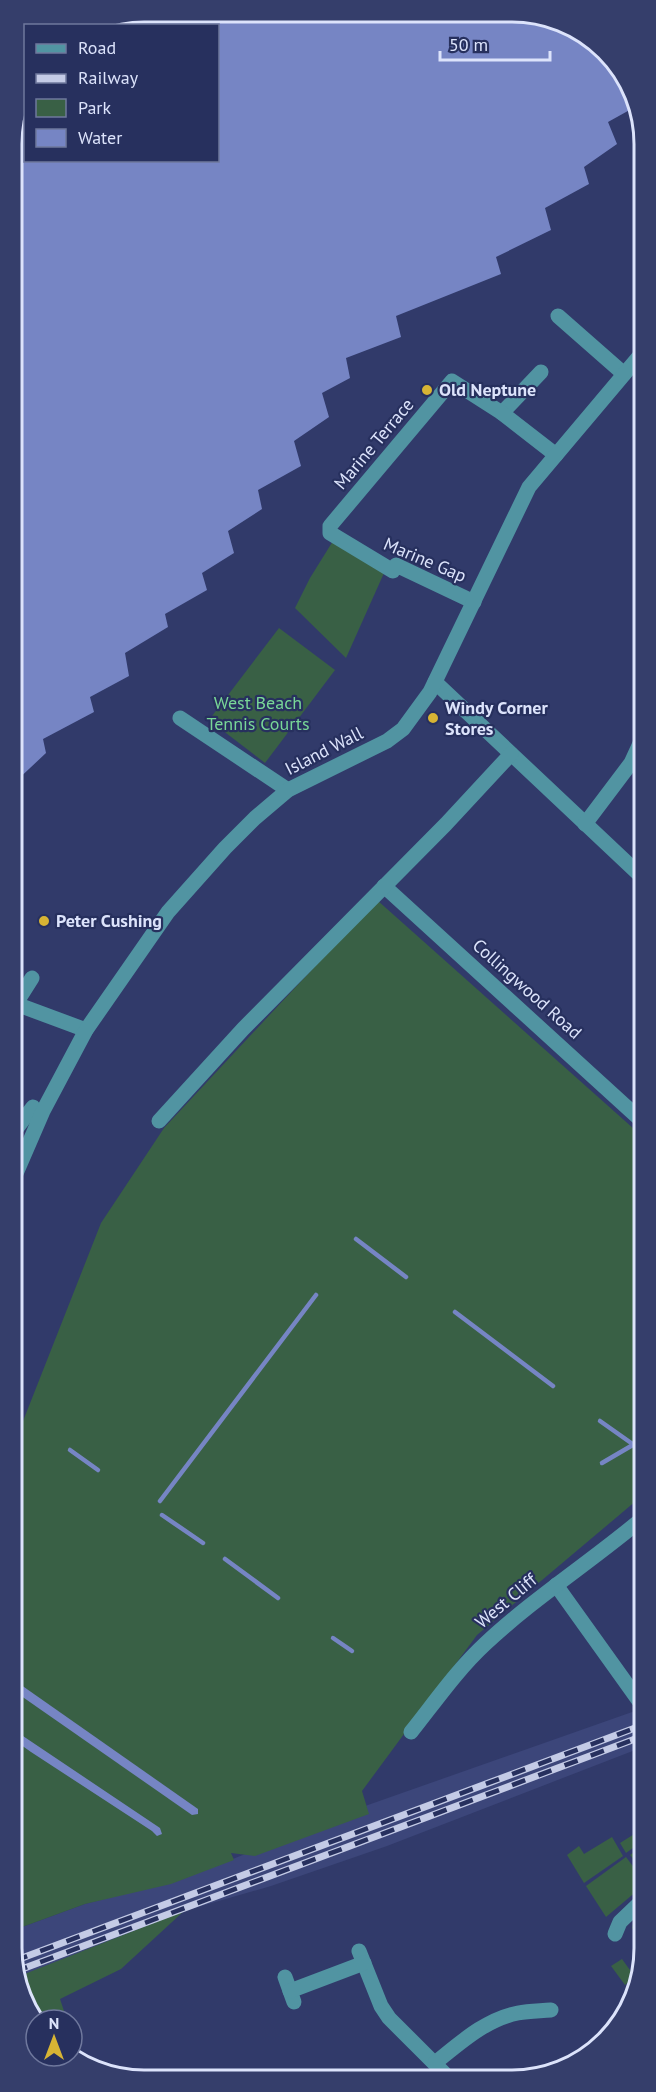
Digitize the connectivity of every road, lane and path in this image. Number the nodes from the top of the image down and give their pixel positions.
1 (558, 316) dead end
2 (634, 362) edge
3 (541, 372) dead end
4 (624, 374) junction
5 (502, 412) junction
6 (556, 454) junction
7 (330, 533) joint
8 (474, 602) junction
9 (435, 682) junction
10 (180, 718) dead end
11 (512, 754) junction
12 (634, 757) edge
13 (288, 790) junction
14 (585, 824) junction
15 (634, 869) edge
16 (384, 886) junction
17 (32, 978) dead end
18 (23, 993) edge
19 (23, 1009) edge
20 (86, 1029) junction
21 (33, 1107) dead end
22 (633, 1113) edge
23 (22, 1121) edge
24 (159, 1121) dead end
25 (22, 1159) edge
26 (633, 1526) edge
27 (556, 1585) junction
28 (633, 1689) edge
29 (411, 1732) dead end
30 (633, 1910) edge
31 (615, 1934) dead end
32 (290, 1990) dead end
33 (551, 2010) dead end
34 (435, 2063) junction
35 (441, 2070) edge

1 - 4 street
2 - 4 street, Island Wall
3 - 5 street
4 - 6 street, Island Wall
5 - 6 street
5 - 7 street, Marine Terrace
6 - 8 street, Island Wall
7 - 8 street, Marine Gap
8 - 9 street, Island Wall
9 - 11 street
9 - 13 street, Island Wall
10 - 13 street
11 - 14 street
11 - 16 street
12 - 14 street
13 - 20 street, Island Wall
14 - 15 street
16 - 22 street, Collingwood Road
16 - 24 street
17 - 18 street
19 - 20 street
20 - 25 street, Island Wall
21 - 23 street
26 - 27 street, West Cliff
27 - 28 street
27 - 29 street, West Cliff
30 - 31 street
32 - 34 street
33 - 34 street
34 - 35 street

